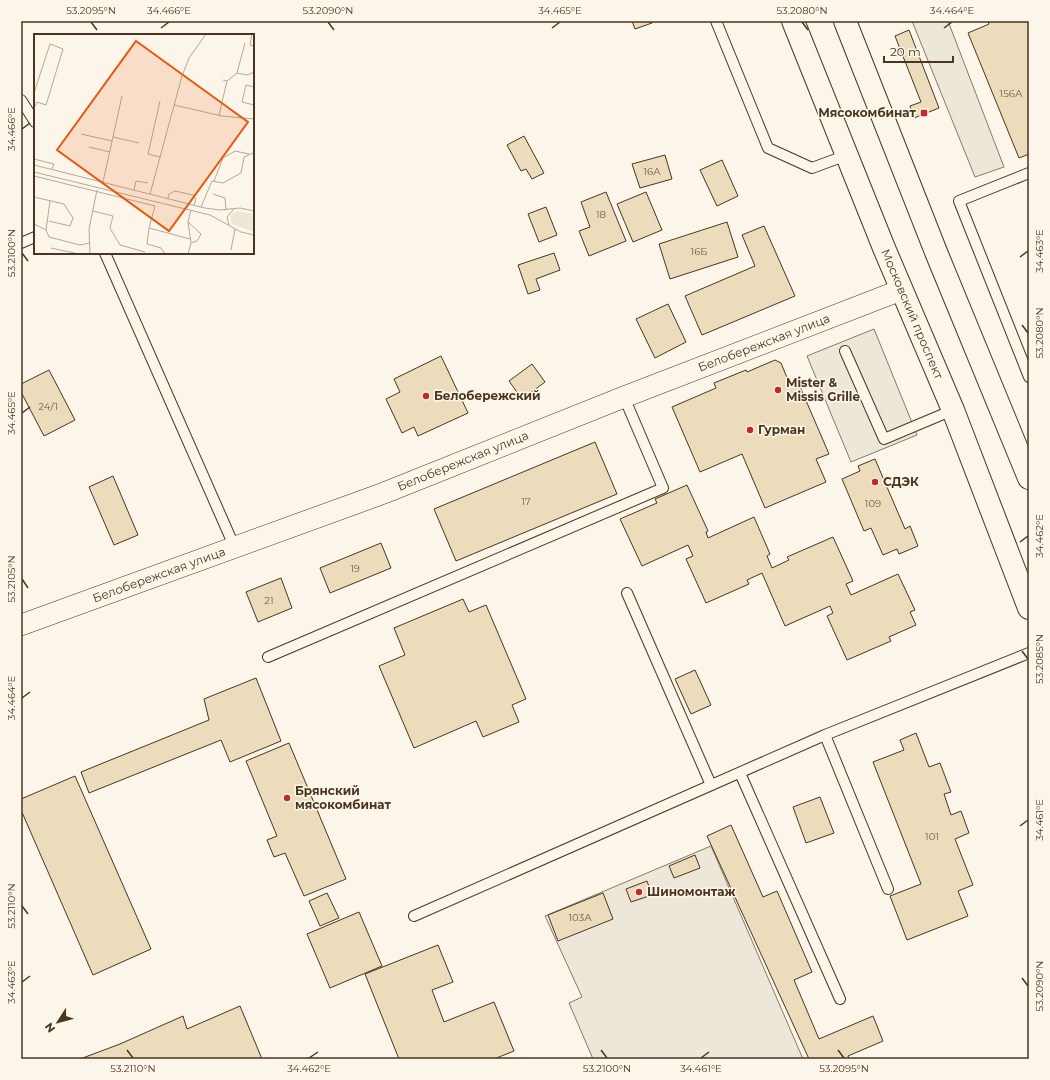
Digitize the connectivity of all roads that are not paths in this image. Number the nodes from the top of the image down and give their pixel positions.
1 (716, 21) edge
2 (793, 21) edge
3 (845, 21) edge
4 (21, 100) edge
5 (34, 120) edge
6 (847, 155) junction
7 (1029, 173) edge
8 (34, 237) edge
9 (21, 243) edge
10 (105, 254) edge
11 (901, 290) junction
12 (845, 351) dead end
13 (1029, 377) edge
14 (624, 397) junction
15 (952, 410) junction
16 (1029, 478) edge
17 (235, 548) junction
18 (627, 593) dead end
19 (1029, 608) edge
20 (21, 625) edge
21 (1029, 652) edge
22 (268, 657) dead end
23 (825, 735) junction
24 (740, 773) junction
25 (711, 785) junction
26 (888, 889) dead end
27 (414, 916) dead end
28 (840, 1000) dead end

1 - 6 lane
2 - 6 main road, Московский проспект
3 - 16 main road
4 - 5 lane
6 - 11 main road, Московский проспект
7 - 13 lane
8 - 9 lane
10 - 17 lane
11 - 14 street, Белобережская улица
11 - 15 main road, Московский проспект
12 - 15 lane
14 - 17 street, Белобережская улица
14 - 22 lane
15 - 19 main road, Московский проспект
17 - 20 street, Белобережская улица
18 - 25 lane
21 - 23 lane
23 - 24 lane
23 - 26 lane
24 - 25 lane
24 - 28 lane
25 - 27 lane

